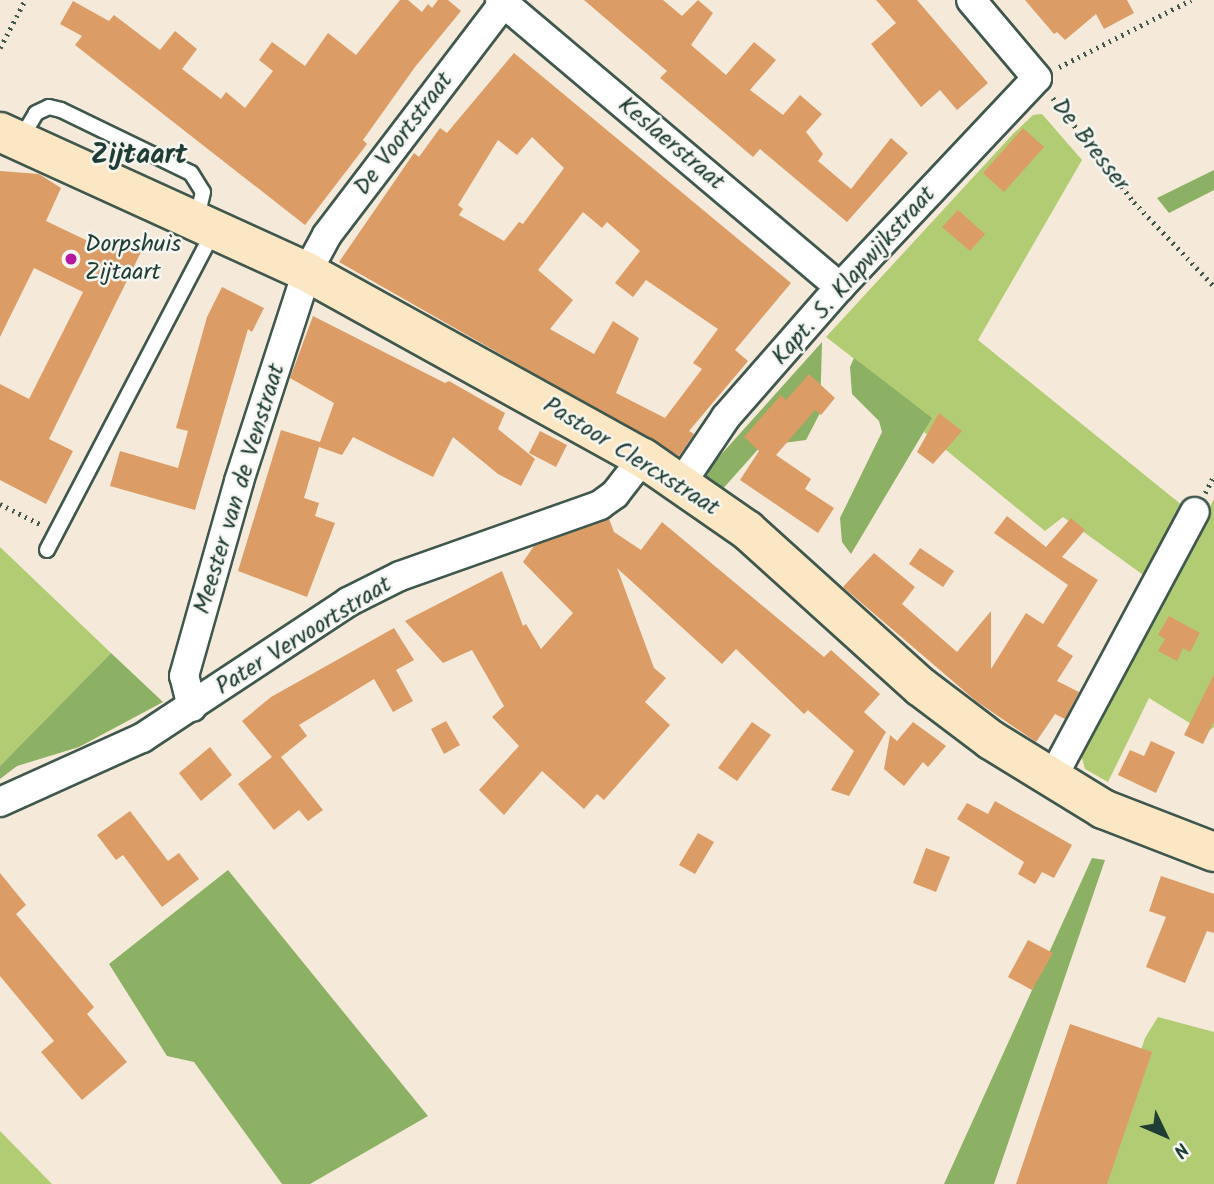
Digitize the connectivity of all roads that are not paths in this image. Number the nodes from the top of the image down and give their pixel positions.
1 (971, 0) edge
2 (503, 1) edge
3 (1037, 78) joint
4 (10, 136) edge
5 (206, 224) junction
6 (307, 272) junction
7 (841, 287) junction
8 (643, 458) junction
9 (682, 482) junction
10 (1195, 512) dead end
11 (47, 550) dead end
12 (192, 707) junction
13 (1051, 780) junction
14 (0, 802) edge
15 (1214, 852) edge

1 - 3 street, De Bresser
2 - 6 street, De Voortstraat
2 - 7 street, Keslaerstraat
3 - 7 street, Kapt. S. Klapwijkstraat
4 - 5 street, Pastoor Clercxstraat
5 - 6 street, Pastoor Clercxstraat
5 - 11 lane
6 - 8 street, Pastoor Clercxstraat
6 - 12 street, Meester van de Venstraat
7 - 9 street, Kapt. S. Klapwijkstraat
8 - 9 street, Pastoor Clercxstraat
8 - 12 street, Pater Vervoortstraat
9 - 13 street, Pastoor Clercxstraat
10 - 13 street
12 - 14 street, Pater Vervoortstraat
13 - 15 street, Pastoor Clercxstraat

